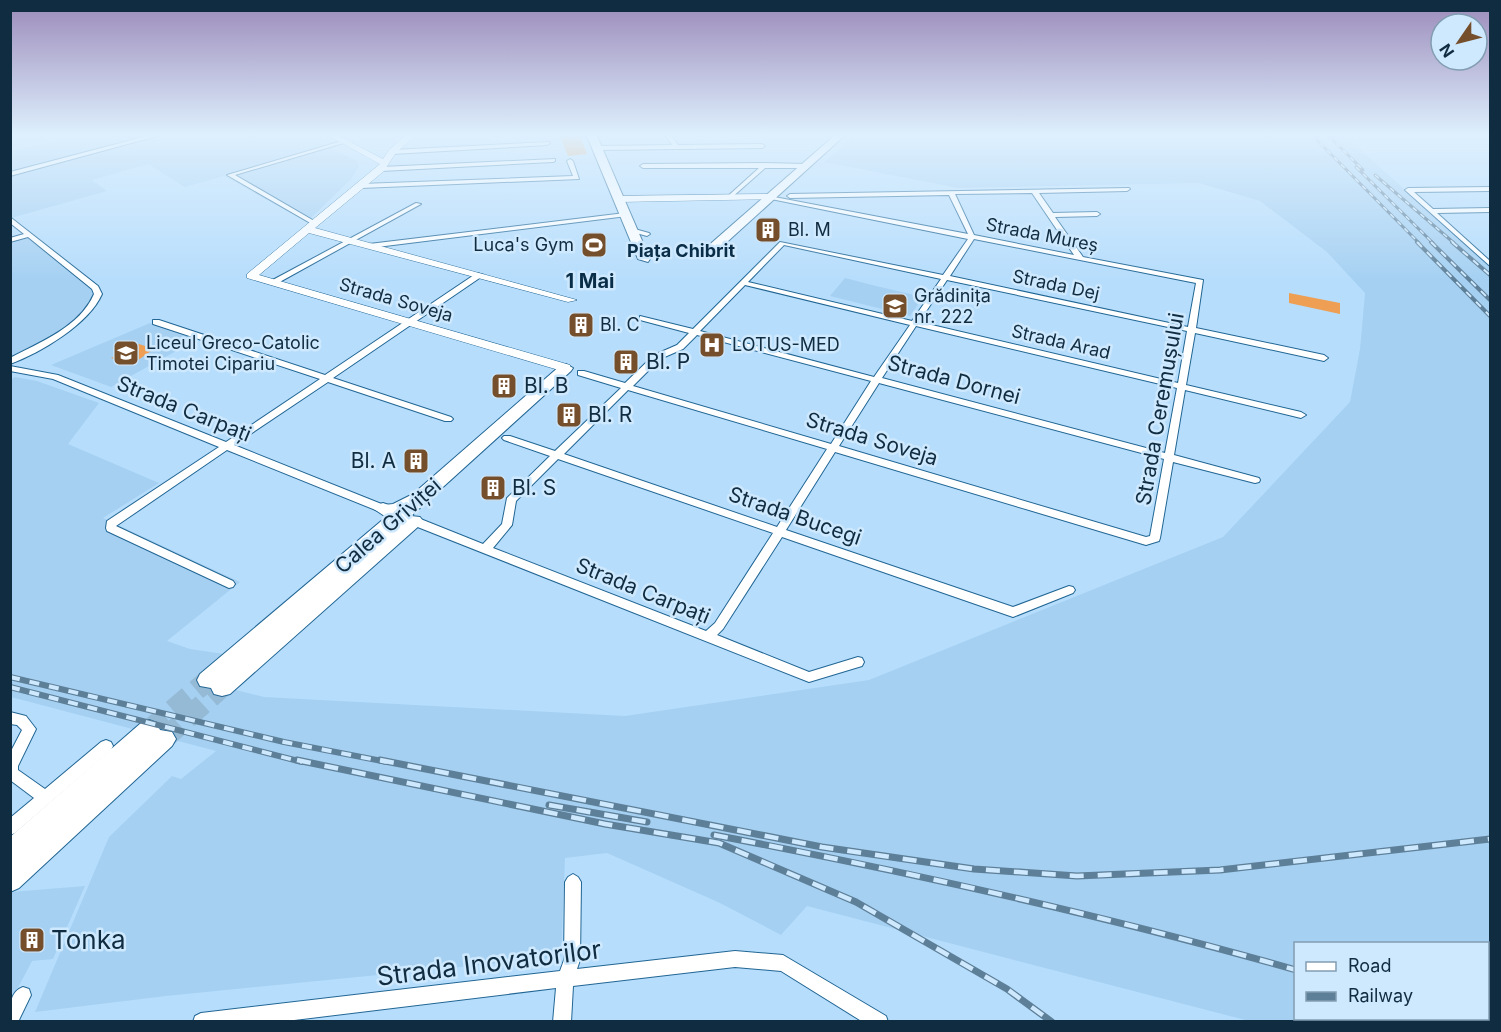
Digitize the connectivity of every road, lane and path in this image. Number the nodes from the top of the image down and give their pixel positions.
1 (244, 184) edge
2 (411, 184) edge
3 (617, 184) edge
4 (744, 184) edge
5 (785, 184) edge
6 (361, 186) joint
7 (1127, 189) dead end
8 (1480, 189) junction
9 (1491, 189) edge
10 (1035, 192) junction
11 (951, 193) junction
12 (1491, 195) edge
13 (730, 197) junction
14 (771, 197) junction
15 (624, 199) junction
16 (418, 204) dead end
17 (1491, 210) edge
18 (1432, 211) junction
19 (1097, 214) dead end
20 (625, 215) junction
21 (1051, 215) junction
22 (10, 219) edge
23 (310, 226) junction
24 (631, 230) junction
25 (646, 234) joint
26 (28, 235) junction
27 (972, 237) junction
28 (10, 240) edge
29 (350, 241) junction
30 (369, 246) junction
31 (712, 249) dead end
32 (1477, 252) junction
33 (1491, 252) edge
34 (1080, 258) junction
35 (644, 259) dead end
36 (1491, 264) edge
37 (480, 275) junction
38 (945, 277) junction
39 (273, 282) junction
40 (1200, 282) joint
41 (744, 283) junction
42 (572, 300) dead end
43 (643, 318) dead end
44 (156, 322) dead end
45 (409, 322) junction
46 (914, 324) junction
47 (1192, 330) junction
48 (696, 332) junction
49 (1324, 358) dead end
50 (10, 362) edge
51 (10, 368) edge
52 (574, 371) junction
53 (326, 378) junction
54 (877, 380) junction
55 (627, 387) junction
56 (1182, 387) junction
57 (1301, 415) dead end
58 (448, 419) dead end
59 (507, 438) dead end
60 (224, 446) junction
61 (832, 448) junction
62 (556, 456) junction
63 (1169, 456) junction
64 (1255, 480) dead end
65 (403, 521) junction
66 (779, 531) junction
67 (1152, 541) joint
68 (485, 549) junction
69 (229, 584) dead end
70 (1069, 590) dead end
71 (707, 637) junction
72 (858, 662) dead end
73 (215, 683) tunnel mouth
74 (10, 718) edge
75 (106, 746) dead end
76 (45, 798) junction
77 (10, 828) edge
78 (10, 855) edge
79 (10, 879) edge
80 (573, 882) dead end
81 (565, 980) junction
82 (24, 995) dead end
83 (10, 1020) edge
84 (201, 1022) edge
85 (562, 1022) edge
86 (880, 1022) edge

1 - 23 street
2 - 6 street
3 - 15 main road
4 - 13 street
5 - 14 main road
6 - 23 street
7 - 10 street
8 - 9 street
8 - 12 street
8 - 18 street
10 - 11 street
10 - 21 street
11 - 14 street
11 - 27 street
13 - 14 street
13 - 15 street
14 - 27 street, Strada Mureș
14 - 31 main road
15 - 20 main road
15 - 25 main road
16 - 29 street
17 - 18 street
18 - 32 street
19 - 21 street
20 - 24 main road
20 - 30 street
21 - 34 street
22 - 26 street
23 - 29 street
23 - 39 street, Strada Soveja
24 - 25 street
24 - 35 main road
26 - 28 street
26 - 50 street
27 - 34 street, Strada Mureș
27 - 38 street
29 - 30 street
29 - 39 street
30 - 37 street
32 - 33 street
32 - 36 street
34 - 40 street, Strada Mureș
37 - 42 street
37 - 45 street
38 - 41 street, Strada Dej
38 - 46 street
38 - 47 street, Strada Dej
39 - 45 street, Strada Soveja
40 - 47 street, Strada Ceremușului
41 - 46 street, Strada Arad
41 - 48 street
43 - 48 street, Strada Dornei
44 - 53 street
45 - 52 street, Strada Soveja
45 - 53 street
46 - 54 street
46 - 56 street, Strada Arad
47 - 49 street, Strada Dej
47 - 56 street, Strada Ceremușului
48 - 54 street, Strada Dornei
48 - 55 street
51 - 60 street, Strada Carpați
52 - 55 street, Strada Soveja
52 - 65 main road, Calea Griviței
53 - 58 street
53 - 60 street
54 - 61 street
54 - 63 street, Strada Dornei
55 - 61 street, Strada Soveja
55 - 62 street
56 - 57 street, Strada Arad
56 - 63 street, Strada Ceremușului
59 - 62 street, Strada Bucegi
60 - 65 street, Strada Carpați
60 - 69 street
61 - 66 street
61 - 67 street, Strada Soveja
62 - 66 street, Strada Bucegi
62 - 68 street
63 - 64 street, Strada Dornei
63 - 67 street, Strada Ceremușului
65 - 68 street, Strada Carpați
65 - 73 main road, Calea Griviței
66 - 70 street, Strada Bucegi
66 - 71 street
68 - 71 street, Strada Carpați
71 - 72 street, Strada Carpați
74 - 76 street
75 - 76 street
76 - 77 street
78 - 79 main road
80 - 81 street
81 - 84 street, Strada Inovatorilor
81 - 85 street
81 - 86 street, Strada Inovatorilor
82 - 83 street

